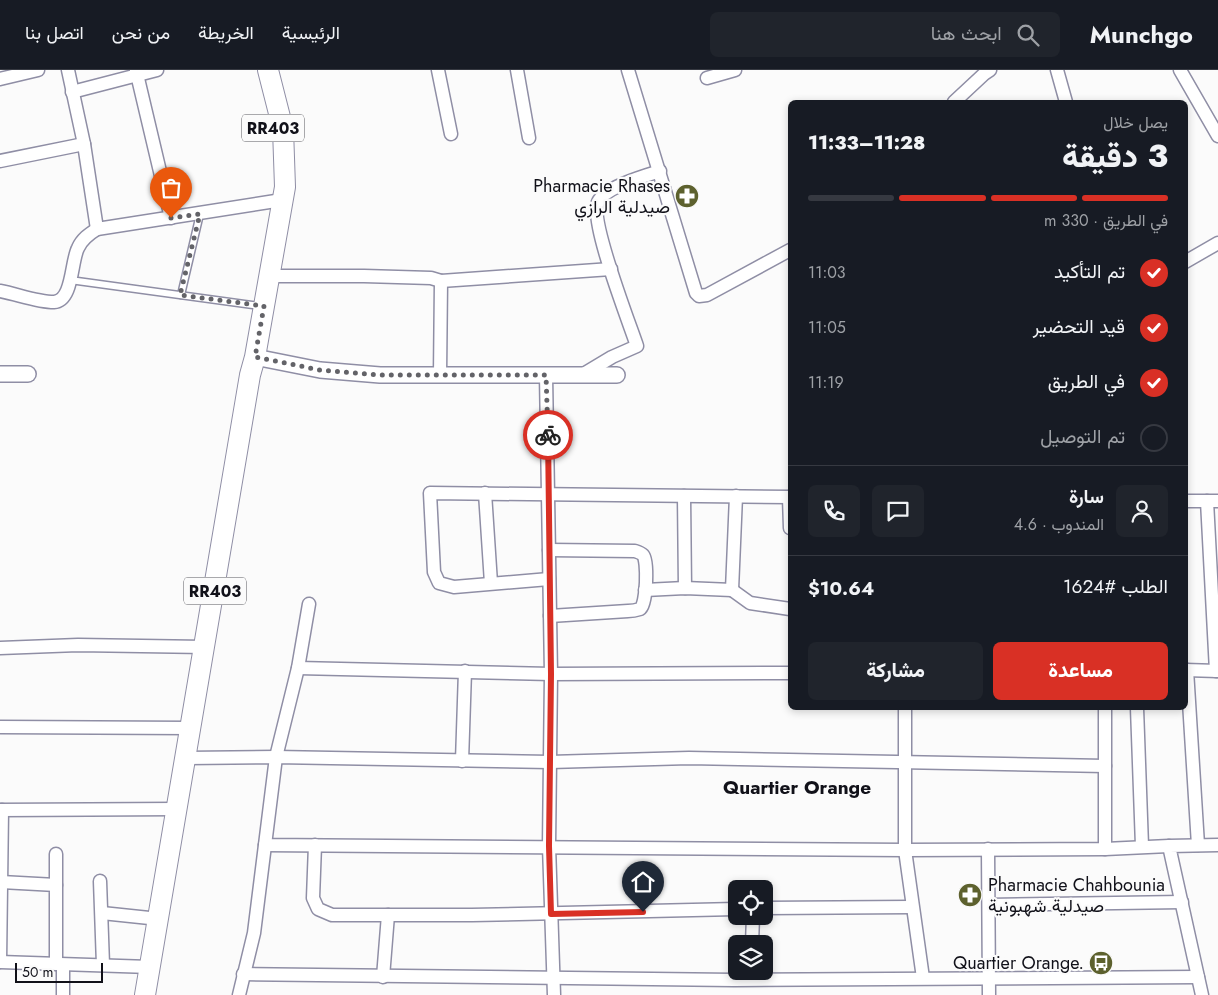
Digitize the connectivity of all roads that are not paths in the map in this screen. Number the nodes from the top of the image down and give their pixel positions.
1 (38, 70) edge
2 (68, 70) edge
3 (157, 70) edge
4 (258, 70) edge
5 (268, 70) edge
6 (438, 70) edge
7 (517, 70) edge
8 (628, 70) edge
9 (734, 70) edge
10 (971, 70) edge
11 (1057, 70) edge
12 (1180, 70) edge
13 (136, 72) edge
14 (987, 72) edge
15 (707, 78) dead end
16 (0, 79) edge
17 (72, 92) junction
18 (956, 100) edge
19 (1065, 100) edge
20 (451, 134) dead end
21 (1218, 136) edge
22 (529, 138) dead end
23 (84, 144) junction
24 (0, 160) edge
25 (660, 171) junction
26 (283, 193) junction
27 (200, 214) junction
28 (171, 218) junction
29 (97, 229) junction
30 (1218, 243) edge
31 (788, 251) edge
32 (1188, 260) edge
33 (610, 269) junction
34 (269, 276) junction
35 (70, 280) junction
36 (441, 281) junction
37 (0, 290) edge
38 (180, 295) junction
39 (264, 306) junction
40 (255, 357) junction
41 (0, 374) edge
42 (28, 374) dead end
43 (440, 375) junction
44 (546, 375) junction
45 (582, 375) junction
46 (617, 375) dead end
47 (485, 494) junction
48 (549, 494) junction
49 (684, 496) junction
50 (736, 496) junction
51 (788, 497) edge
52 (1188, 501) edge
53 (1212, 501) edge
54 (550, 550) junction
55 (550, 579) junction
56 (490, 583) junction
57 (685, 588) junction
58 (645, 590) junction
59 (732, 590) junction
60 (309, 604) dead end
61 (788, 609) edge
62 (550, 616) junction
63 (205, 647) junction
64 (0, 648) edge
65 (298, 668) junction
66 (1188, 670) edge
67 (465, 671) junction
68 (1217, 671) edge
69 (551, 674) junction
70 (788, 674) edge
71 (1188, 699) edge
72 (905, 710) edge
73 (1105, 710) edge
74 (1137, 710) edge
75 (0, 727) edge
76 (191, 728) junction
77 (276, 757) junction
78 (186, 758) junction
79 (462, 761) junction
80 (550, 762) junction
81 (905, 762) junction
82 (1105, 766) junction
83 (178, 809) junction
84 (1, 810) edge
85 (316, 844) junction
86 (265, 845) junction
87 (1198, 845) junction
88 (1218, 845) edge
89 (549, 846) junction
90 (1142, 846) junction
91 (1169, 846) junction
92 (1105, 849) junction
93 (905, 850) junction
94 (988, 850) junction
95 (56, 854) dead end
96 (100, 881) dead end
97 (1, 882) edge
98 (56, 885) junction
99 (1182, 902) junction
100 (989, 905) junction
101 (911, 906) junction
102 (773, 908) edge
103 (728, 909) edge
104 (102, 913) junction
105 (551, 914) junction
106 (388, 915) junction
107 (159, 919) junction
108 (0, 962) edge
109 (59, 964) junction
110 (103, 966) junction
111 (150, 967) junction
112 (243, 974) junction
113 (728, 975) edge
114 (773, 975) edge
115 (384, 977) junction
116 (1198, 977) junction
117 (553, 978) junction
118 (923, 978) junction
119 (989, 978) junction
120 (64, 995) edge
121 (146, 995) edge
122 (239, 995) edge
123 (554, 995) edge
124 (989, 995) edge
125 (1202, 995) edge

1 - 16 street
2 - 17 street
3 - 13 street
4 - 26 main road, RR403
5 - 26 main road, RR403
6 - 20 street
7 - 22 street
8 - 25 street
9 - 15 street
10 - 14 street
11 - 19 street
12 - 21 street
13 - 17 street
13 - 28 street
14 - 18 street
17 - 23 street
23 - 24 street
23 - 29 street
25 - 31 street
25 - 33 street
26 - 27 street
26 - 34 main road, RR403
27 - 28 street
27 - 38 lane
28 - 29 street
29 - 35 street
30 - 32 street
33 - 36 street
33 - 45 street
34 - 36 street
34 - 39 main road, RR403
35 - 37 street
35 - 38 lane
36 - 43 street
38 - 39 lane
39 - 40 main road, RR403
40 - 43 street
40 - 63 main road, RR403
41 - 42 street
43 - 44 street
44 - 45 street
44 - 48 street
45 - 46 street
47 - 48 street
47 - 56 street
47 - 56 street
48 - 49 street
48 - 54 street
49 - 50 street
49 - 57 street
50 - 51 street
50 - 59 street
52 - 53 street
53 - 68 street
54 - 55 street
54 - 58 street
55 - 56 street
55 - 62 street
57 - 58 street
57 - 59 street
58 - 62 street
59 - 61 street
60 - 65 street
62 - 69 street
63 - 64 street
63 - 76 main road, RR403
65 - 67 street
65 - 77 street
66 - 68 street
67 - 69 street
67 - 79 street
69 - 70 street
69 - 80 street
71 - 87 street
72 - 81 street
73 - 82 street
74 - 90 street
75 - 76 street
76 - 78 main road, RR403
77 - 78 street
77 - 79 street
77 - 86 street
78 - 83 main road, RR403
79 - 80 street
80 - 81 street
80 - 89 street
81 - 82 street
81 - 93 street
82 - 92 street
83 - 84 street
83 - 107 main road, RR403
84 - 97 street
85 - 86 street
85 - 89 street
85 - 106 street
86 - 112 street
87 - 88 street
87 - 91 street
89 - 93 street
89 - 105 street
90 - 91 street
90 - 92 street
91 - 99 street
92 - 94 street
93 - 94 street
93 - 101 street
94 - 100 street
95 - 98 street
96 - 104 street
97 - 98 street
97 - 108 street
98 - 109 street
99 - 100 street
99 - 116 street
100 - 119 street
101 - 102 street
101 - 118 street
103 - 105 street
104 - 107 street
104 - 110 street
105 - 106 street
105 - 117 street
106 - 115 street
107 - 111 main road, RR403
108 - 109 street
109 - 110 street
109 - 120 street
110 - 111 street
111 - 121 main road, RR403
112 - 115 street
112 - 122 street
113 - 117 street
114 - 118 street
115 - 117 street
116 - 119 street
116 - 125 street
117 - 123 street
118 - 119 street
119 - 124 street

